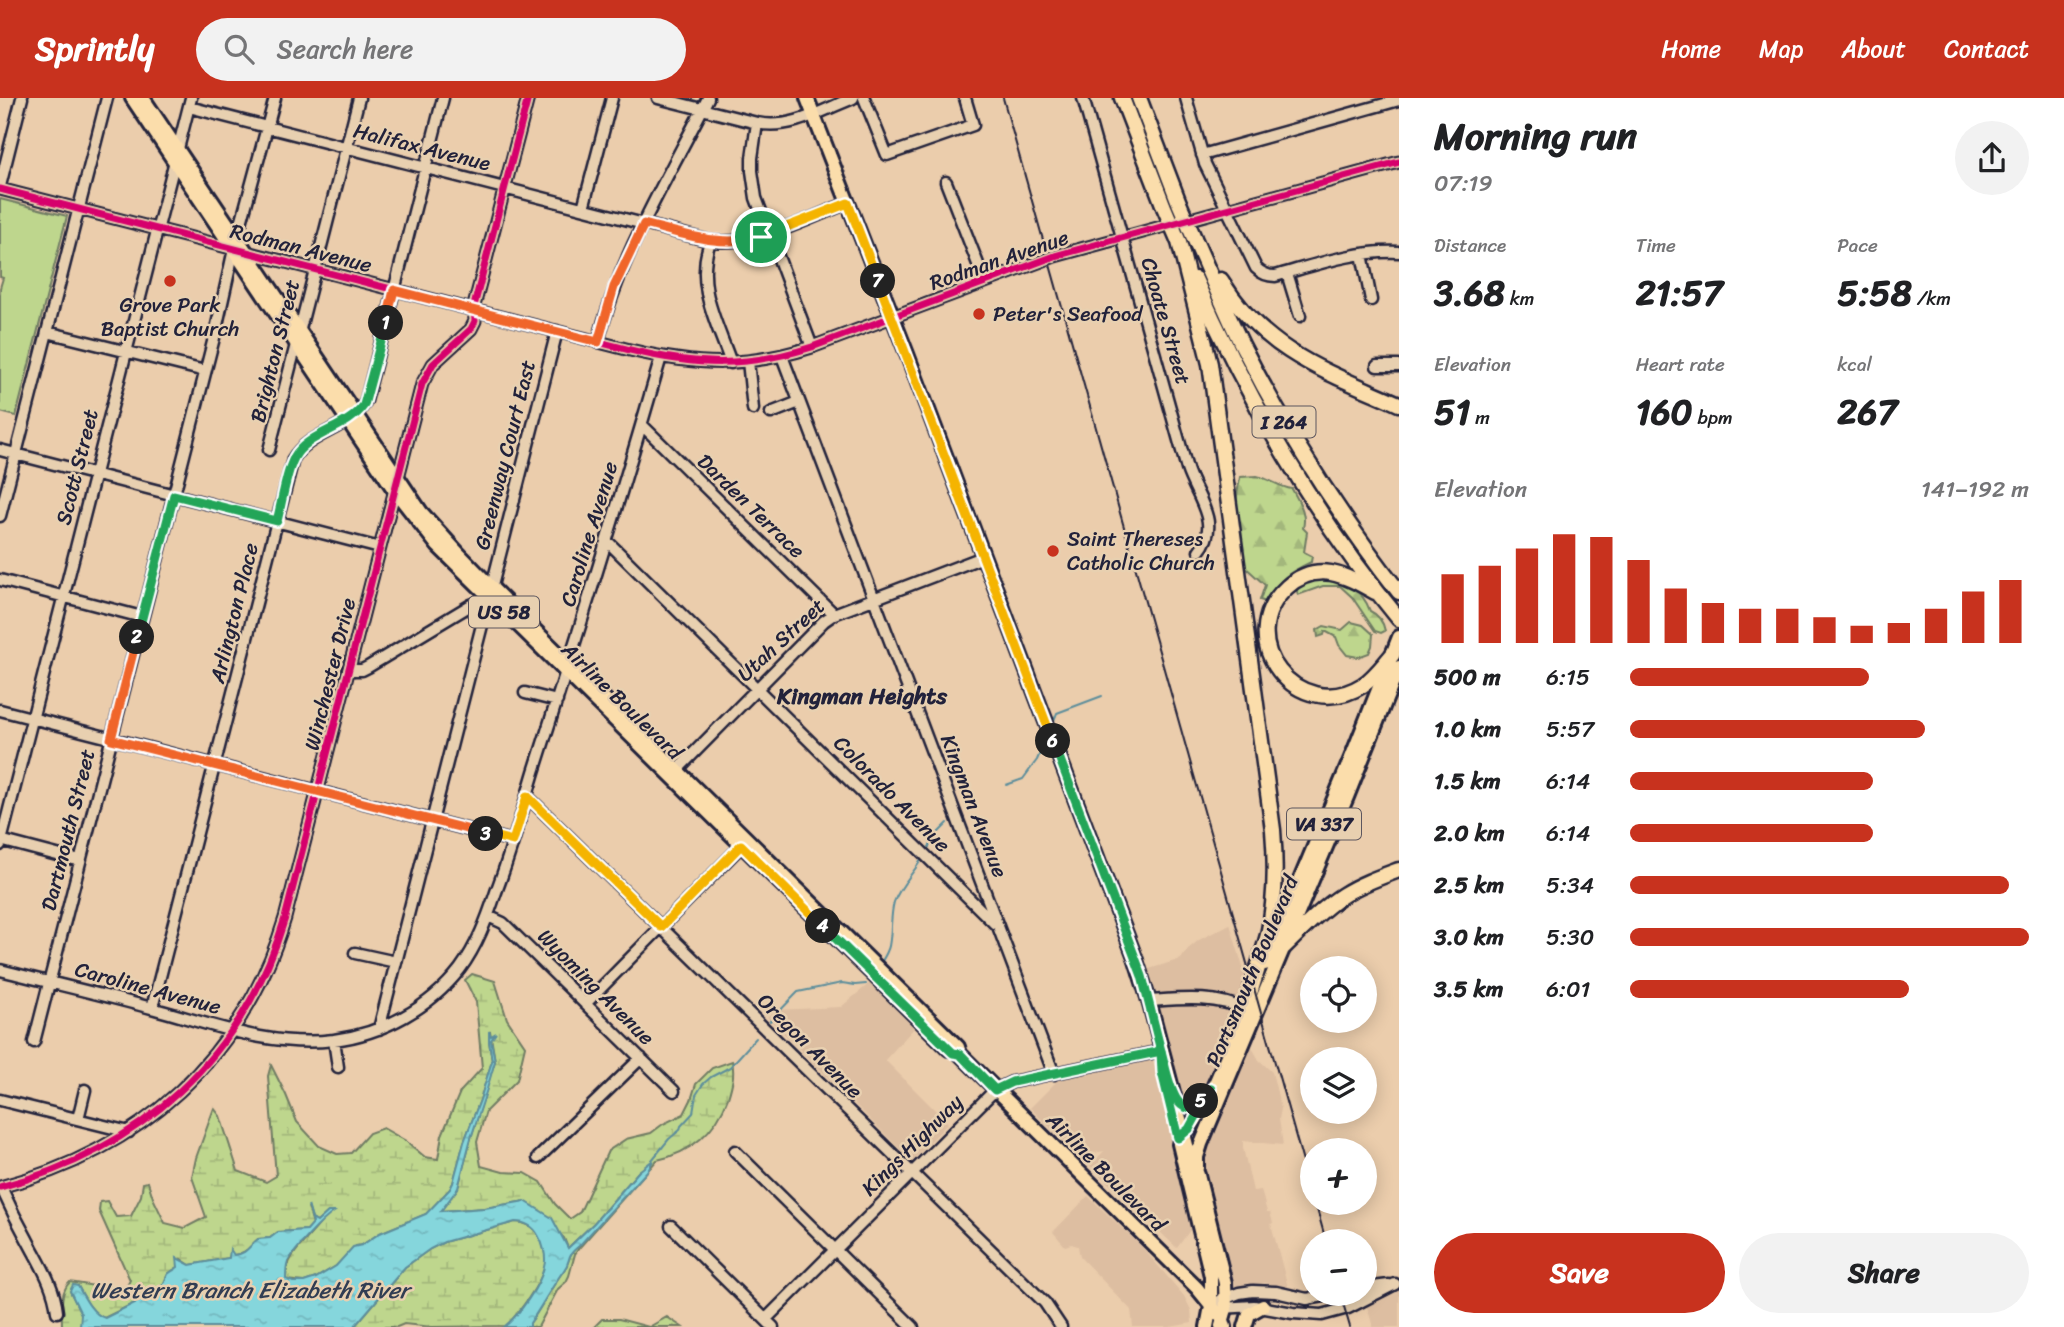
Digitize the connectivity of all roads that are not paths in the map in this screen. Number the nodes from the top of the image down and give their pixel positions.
1 (22, 98) edge
2 (107, 98) edge
3 (132, 98) edge
4 (143, 98) edge
5 (275, 98) edge
6 (359, 98) edge
7 (443, 98) edge
8 (528, 98) edge
9 (612, 98) edge
10 (658, 98) edge
11 (708, 98) edge
12 (807, 98) edge
13 (853, 98) edge
14 (864, 98) edge
15 (965, 98) edge
16 (1083, 98) edge
17 (1122, 98) edge
18 (1139, 98) edge
19 (1186, 98) edge
20 (1398, 99) edge
21 (190, 102) edge
22 (702, 109) junction
23 (813, 114) junction
24 (757, 123) junction
25 (268, 128) junction
26 (347, 148) junction
27 (1202, 155) junction
28 (176, 156) junction
29 (1399, 162) edge
30 (425, 168) junction
31 (946, 182) dead end
32 (0, 188) edge
33 (505, 188) junction
34 (848, 203) junction
35 (583, 208) junction
36 (78, 209) junction
37 (1226, 209) junction
38 (644, 224) junction
39 (157, 229) junction
40 (769, 234) junction
41 (1123, 238) junction
42 (1187, 240) junction
43 (710, 241) junction
44 (240, 247) junction
45 (1399, 252) edge
46 (1362, 254) junction
47 (315, 270) junction
48 (1287, 273) junction
49 (985, 282) junction
50 (394, 290) junction
51 (1371, 300) dead end
52 (474, 310) junction
53 (1300, 316) dead end
54 (892, 317) junction
55 (556, 331) junction
56 (47, 332) junction
57 (298, 337) junction
58 (598, 342) junction
59 (812, 347) junction
60 (126, 351) junction
61 (782, 356) junction
62 (661, 357) junction
63 (748, 362) junction
64 (731, 363) junction
65 (1377, 366) dead end
66 (1399, 366) edge
67 (205, 371) junction
68 (799, 402) junction
69 (1399, 404) edge
70 (753, 409) dead end
71 (771, 413) dead end
72 (351, 417) junction
73 (642, 425) junction
74 (0, 450) edge
75 (269, 450) dead end
76 (16, 454) junction
77 (95, 474) junction
78 (397, 485) junction
79 (174, 495) junction
80 (0, 516) edge
81 (277, 521) junction
82 (607, 541) junction
83 (380, 548) junction
84 (1199, 551) dead end
85 (983, 557) junction
86 (0, 580) edge
87 (1399, 592) edge
88 (490, 593) junction
89 (1379, 595) junction
90 (63, 596) junction
91 (875, 598) junction
92 (834, 614) junction
93 (142, 617) junction
94 (1399, 620) edge
95 (1399, 637) edge
96 (1396, 660) edge
97 (567, 668) junction
98 (349, 670) junction
99 (756, 689) junction
100 (525, 693) dead end
101 (557, 701) junction
102 (0, 710) edge
103 (32, 719) junction
104 (111, 739) junction
105 (215, 765) junction
106 (674, 773) junction
107 (319, 791) junction
108 (527, 796) junction
109 (432, 820) junction
110 (0, 841) edge
111 (513, 841) junction
112 (744, 842) junction
113 (80, 861) junction
114 (1399, 870) edge
115 (488, 916) junction
116 (661, 927) junction
117 (1000, 928) junction
118 (1284, 947) junction
119 (355, 953) dead end
120 (396, 962) junction
121 (0, 970) edge
122 (49, 982) junction
123 (1149, 1001) junction
124 (585, 1004) junction
125 (152, 1008) junction
126 (1245, 1010) junction
127 (379, 1029) junction
128 (233, 1030) junction
129 (334, 1040) junction
130 (34, 1042) dead end
131 (1161, 1051) junction
132 (641, 1058) junction
133 (338, 1067) dead end
134 (1054, 1073) junction
135 (1218, 1076) junction
136 (1211, 1089) junction
137 (85, 1090) dead end
138 (995, 1090) junction
139 (674, 1091) dead end
140 (1174, 1096) junction
141 (0, 1100) edge
142 (78, 1119) junction
143 (128, 1132) junction
144 (1205, 1134) junction
145 (1181, 1136) junction
146 (734, 1150) dead end
147 (538, 1158) dead end
148 (911, 1173) junction
149 (1198, 1175) junction
150 (0, 1187) edge
151 (671, 1226) dead end
152 (835, 1250) junction
153 (1397, 1283) edge
154 (1377, 1286) edge
155 (1300, 1298) edge
156 (1211, 1306) junction
157 (1263, 1306) junction
158 (1307, 1306) edge
159 (57, 1311) dead end
160 (1306, 1314) junction
161 (1226, 1318) edge
162 (769, 1323) edge
163 (913, 1327) edge
164 (1061, 1327) edge
165 (1207, 1327) edge
166 (1245, 1327) edge

1 - 32 street
2 - 36 street
3 - 28 main road, Airline Boulevard / US 58
4 - 28 main road, Airline Boulevard / US 58
5 - 25 street, Dartmouth Street
6 - 26 street, Brighton Street
7 - 30 street
8 - 33 street, Winchester Drive
9 - 35 street
10 - 22 street
11 - 22 street
12 - 23 main road
13 - 23 street
14 - 15 street
16 - 41 street, Choate Street
17 - 42 highway, I 264, bridge
18 - 42 highway, I 264, bridge
19 - 27 street
20 - 27 street
21 - 25 street, Halifax Avenue
21 - 28 street, Scott Street
22 - 24 street
22 - 38 street
23 - 24 street
23 - 34 main road
24 - 40 street
25 - 26 street, Halifax Avenue
25 - 44 street, Dartmouth Street
26 - 30 street, Halifax Avenue
26 - 47 street, Brighton Street
27 - 37 street
28 - 39 street, Scott Street
28 - 44 main road, Airline Boulevard / US 58
29 - 37 street, Rodman Avenue
30 - 33 street, Halifax Avenue
30 - 50 street
31 - 49 street
32 - 36 street, Rodman Avenue
33 - 35 street, Halifax Avenue
33 - 52 street, Winchester Drive
34 - 40 street, Halifax Avenue
34 - 54 main road
35 - 38 street, Halifax Avenue
36 - 39 street, Rodman Avenue
36 - 56 street
37 - 41 street, Rodman Avenue
37 - 48 street
38 - 43 street, Halifax Avenue
38 - 58 street
39 - 44 street, Rodman Avenue
39 - 60 street, Scott Street
40 - 43 street, Halifax Avenue
40 - 59 street
41 - 49 street, Rodman Avenue
41 - 84 street, Choate Street
42 - 69 highway
42 - 87 highway, I 264
42 - 89 highway, I 264
42 - 126 highway
43 - 64 street
44 - 47 street, Rodman Avenue
44 - 57 main road, Airline Boulevard / US 58
44 - 67 street, Dartmouth Street
45 - 46 street
46 - 48 street
46 - 51 street
47 - 50 street, Rodman Avenue
47 - 57 street, Brighton Street
48 - 53 street
49 - 54 street, Rodman Avenue
50 - 52 street, Rodman Avenue
50 - 72 street
52 - 55 street, Rodman Avenue
52 - 78 street, Winchester Drive
54 - 59 street, Rodman Avenue
54 - 85 main road
55 - 58 street, Rodman Avenue
55 - 88 street, Greenway Court East
56 - 60 street
56 - 76 street
57 - 72 main road, Airline Boulevard / US 58
57 - 75 street, Brighton Street
58 - 62 street, Rodman Avenue
59 - 61 street, Rodman Avenue
60 - 67 street
60 - 77 street, Scott Street
61 - 63 street, Rodman Avenue
61 - 68 street, Kingman Avenue
62 - 64 street, Rodman Avenue
62 - 73 street, Caroline Avenue
63 - 64 street, Rodman Avenue
63 - 70 street
65 - 66 street
67 - 79 street, Dartmouth Street
68 - 71 street
68 - 91 street, Kingman Avenue
72 - 78 main road, Airline Boulevard / US 58
72 - 81 street, Arlington Place
73 - 82 street, Caroline Avenue
73 - 92 street, Darden Terrace
74 - 76 street
76 - 77 street
76 - 80 street
77 - 79 street
77 - 90 street, Scott Street
78 - 83 street, Winchester Drive
78 - 88 main road, Airline Boulevard / US 58
79 - 81 street
79 - 93 street, Dartmouth Street
81 - 83 street
81 - 105 street, Arlington Place
82 - 97 street, Caroline Avenue
82 - 99 street, Colorado Avenue
83 - 98 street, Winchester Drive
85 - 91 street, Utah Street
85 - 123 main road
86 - 90 street
88 - 97 main road, Airline Boulevard / US 58
88 - 98 street
88 - 109 street, Greenway Court East
89 - 94 highway, I 264
89 - 96 highway
90 - 93 street
90 - 103 street, Scott Street
91 - 92 street, Utah Street
91 - 117 street, Kingman Avenue
92 - 99 street, Utah Street
93 - 104 street, Dartmouth Street
95 - 96 main road, Portsmouth Boulevard / VA 337
96 - 118 main road, Portsmouth Boulevard / VA 337
96 - 126 main road, Portsmouth Boulevard / VA 337
97 - 101 street, Caroline Avenue
97 - 106 main road, Airline Boulevard / US 58
98 - 107 street, Winchester Drive
99 - 106 street, Utah Street
99 - 117 street, Colorado Avenue
100 - 101 street
101 - 108 street, Caroline Avenue
102 - 103 street
103 - 104 street
103 - 110 street, Scott Street
104 - 105 street
104 - 113 street, Dartmouth Street
105 - 107 street
105 - 125 street, Arlington Place
106 - 112 main road, Airline Boulevard / US 58
107 - 109 street
107 - 128 street, Winchester Drive
108 - 111 street, Caroline Avenue
108 - 116 street, Oregon Avenue
109 - 111 street
109 - 120 street, Greenway Court East
110 - 113 street
111 - 115 street, Caroline Avenue
112 - 116 street
112 - 138 main road, Airline Boulevard / US 58
113 - 122 street, Dartmouth Street
114 - 118 highway
115 - 124 street, Wyoming Avenue
115 - 127 street, Caroline Avenue
116 - 124 street
116 - 148 street, Oregon Avenue
117 - 134 street, Kingman Avenue
118 - 144 main road, Portsmouth Boulevard
119 - 120 street
120 - 127 street, Greenway Court East
121 - 122 street, Caroline Avenue
122 - 125 street, Caroline Avenue
122 - 130 street, Dartmouth Street
123 - 126 street
123 - 131 main road
124 - 132 street, Wyoming Avenue
125 - 128 street, Caroline Avenue
126 - 135 main road, Portsmouth Boulevard
127 - 129 street, Caroline Avenue
128 - 129 street, Caroline Avenue
128 - 143 street, Winchester Drive
129 - 133 street
131 - 134 street, Kings Highway
131 - 140 main road
131 - 145 main road
132 - 139 street, Wyoming Avenue
132 - 147 street
134 - 138 street, Kings Highway
135 - 136 main road, Portsmouth Boulevard
135 - 144 main road
136 - 140 main road
136 - 145 main road, Portsmouth Boulevard
137 - 142 street
138 - 148 street, Kings Highway
138 - 156 main road, Airline Boulevard / US 58
140 - 145 main road
141 - 142 street
142 - 143 street
143 - 150 street, Winchester Drive
144 - 149 main road, Portsmouth Boulevard
145 - 149 main road, Portsmouth Boulevard
145 - 156 main road
146 - 152 street
148 - 152 street, Kings Highway
148 - 164 street, Oregon Avenue
149 - 161 main road, Portsmouth Boulevard
150 - 159 street
151 - 162 street
152 - 162 street, Kings Highway
152 - 163 street
153 - 154 street
153 - 160 street
155 - 161 street
156 - 161 main road, Airline Boulevard / US 58
156 - 161 street
156 - 165 main road
157 - 160 street
157 - 161 street
157 - 166 main road
158 - 160 street

